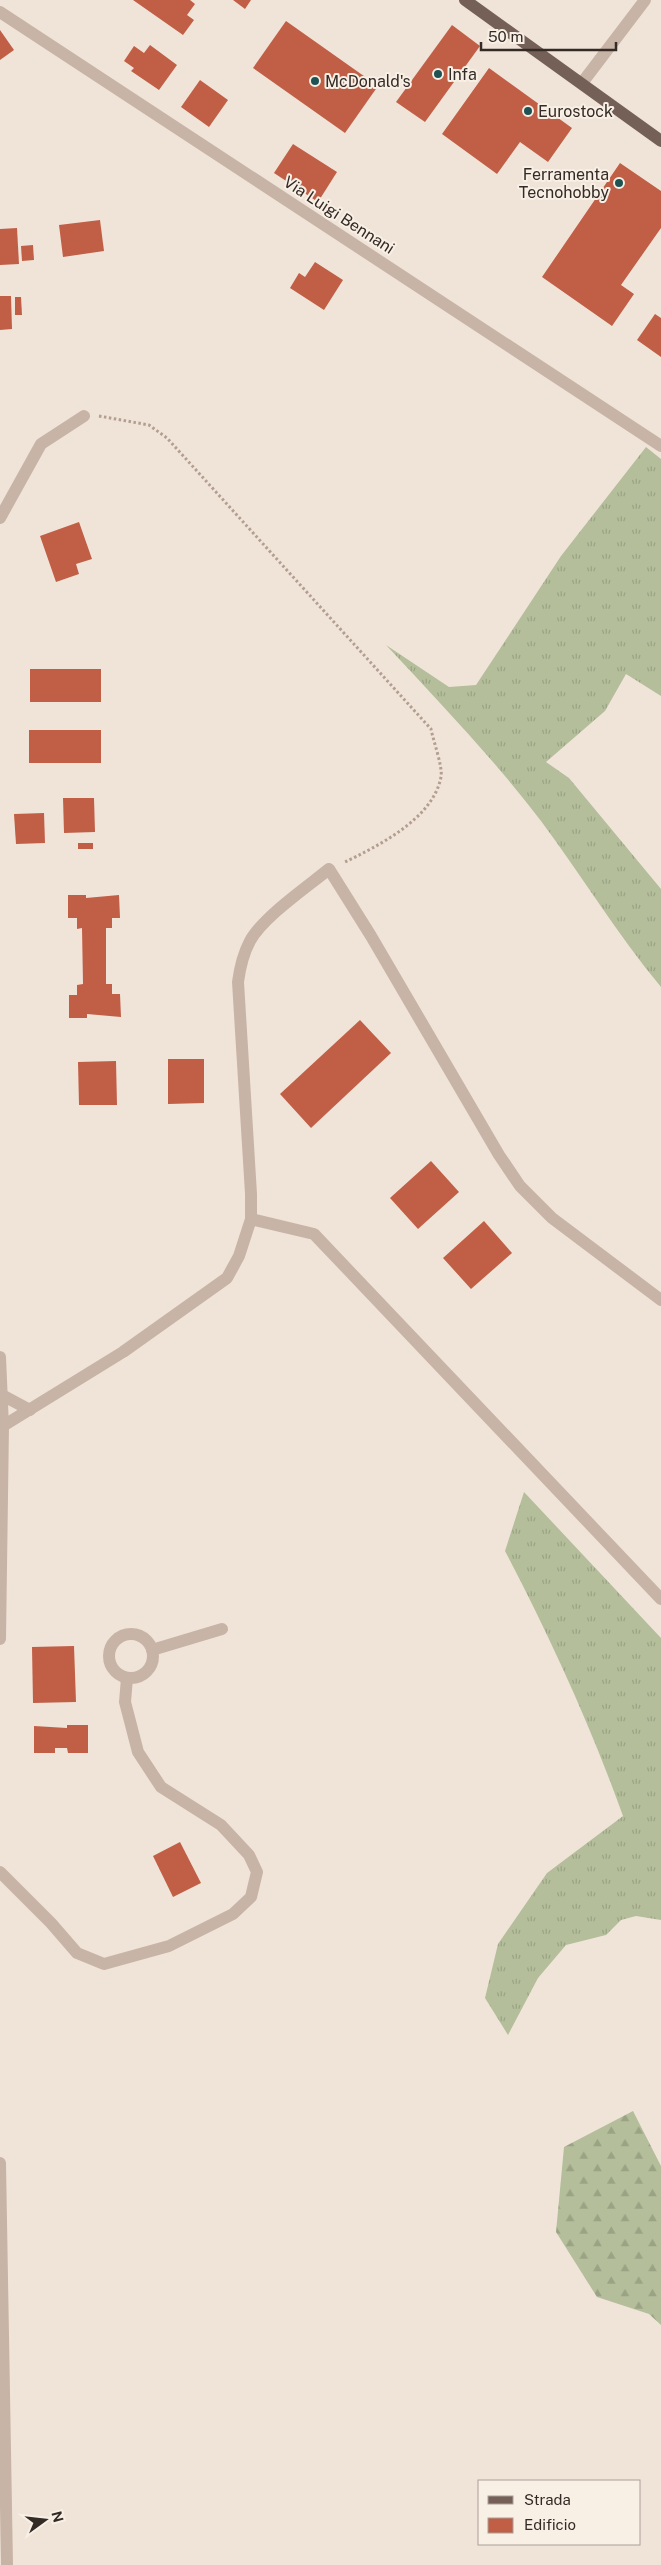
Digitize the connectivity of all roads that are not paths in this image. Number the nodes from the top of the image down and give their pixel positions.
1 (464, 0) edge
2 (645, 0) edge
3 (0, 12) edge
4 (582, 83) junction
5 (661, 141) edge
6 (84, 416) road end
7 (661, 446) edge
8 (0, 518) edge
9 (251, 1219) junction
10 (661, 1300) edge
11 (0, 1357) edge
12 (2, 1394) junction
13 (30, 1410) junction
14 (3, 1426) junction
15 (661, 1598) edge
16 (222, 1629) dead end
17 (0, 1639) edge
18 (152, 1650) junction
19 (126, 1678) junction
20 (0, 1872) edge
21 (0, 2163) edge
22 (7, 2565) edge

1 - 4 main road
2 - 4 street
3 - 7 street, Via Luigi Bennani
4 - 5 main road
6 - 8 street
9 - 10 street
9 - 13 street
9 - 15 street
11 - 12 street
12 - 13 street
12 - 14 street
13 - 14 street
14 - 17 street
16 - 18 street
18 - 19 street
18 - 19 street
19 - 20 street
21 - 22 street

